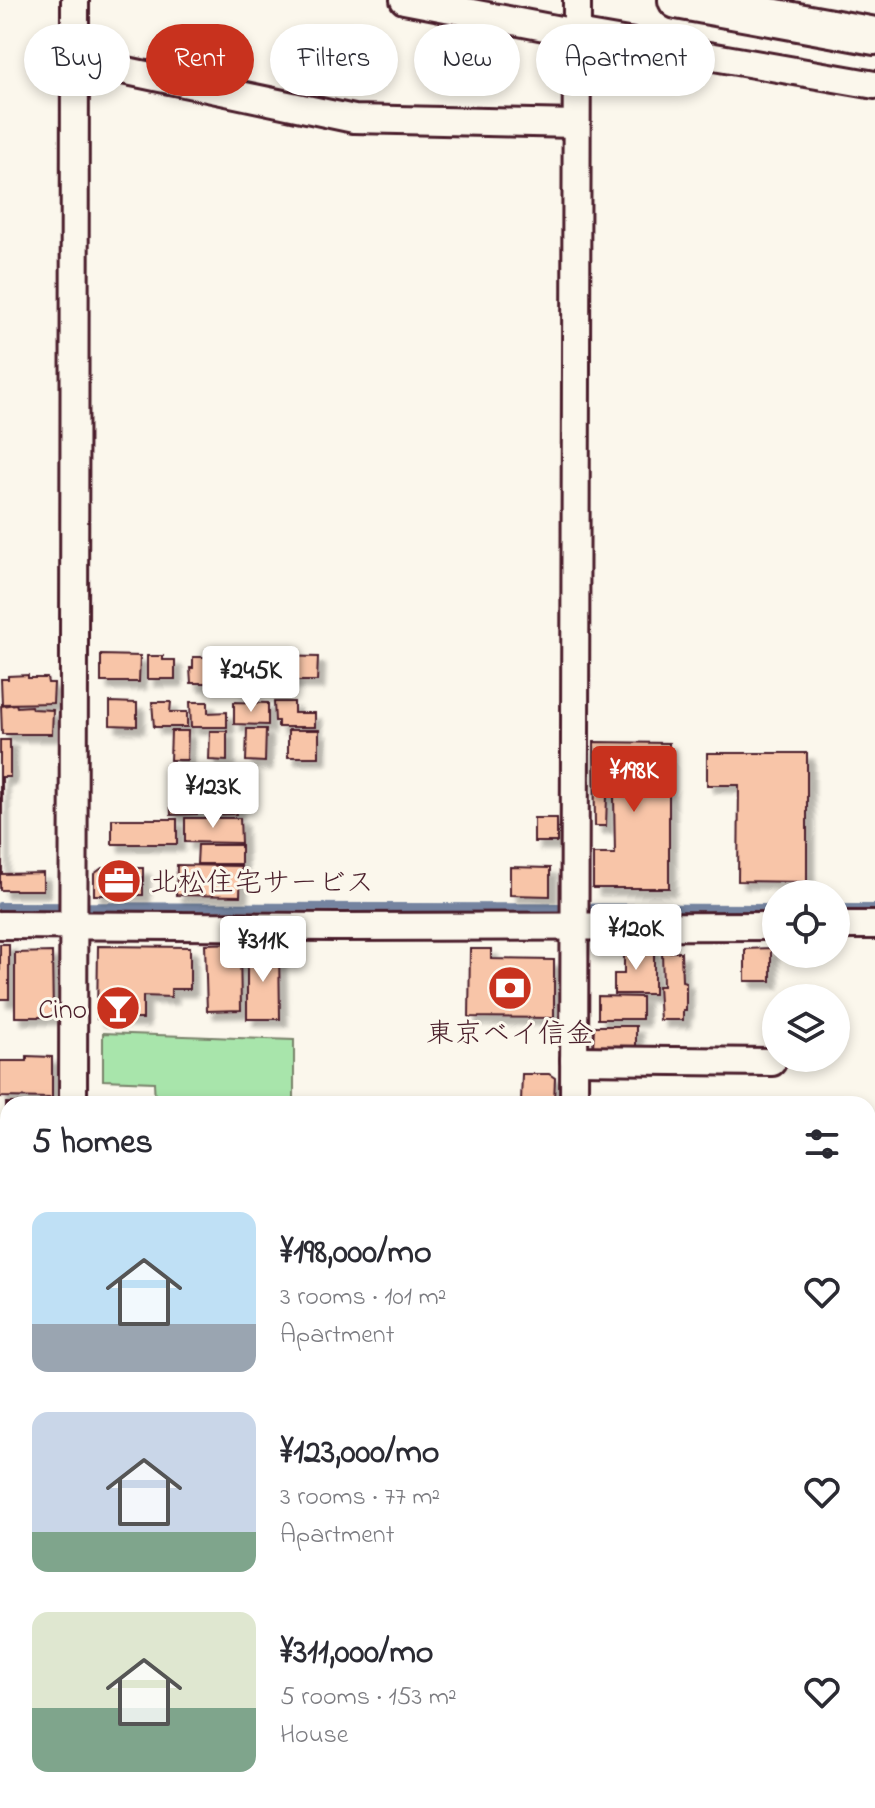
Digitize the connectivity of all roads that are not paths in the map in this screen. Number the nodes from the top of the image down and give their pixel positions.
1 (75, 0) edge
2 (404, 0) edge
3 (577, 0) edge
4 (677, 0) edge
5 (75, 24) edge
6 (576, 24) edge
7 (536, 25) edge
8 (875, 36) edge
9 (715, 57) edge
10 (130, 72) edge
11 (875, 85) edge
12 (75, 96) edge
13 (576, 96) edge
14 (576, 124) junction
15 (74, 911) junction
16 (574, 913) junction
17 (0, 925) edge
18 (762, 925) edge
19 (850, 925) edge
20 (875, 925) edge
21 (574, 1060) junction
22 (762, 1062) edge
23 (73, 1096) edge
24 (574, 1096) edge

1 - 5 street
2 - 7 street
3 - 6 street
4 - 8 street
9 - 11 street
10 - 14 street
12 - 15 street
13 - 14 street
14 - 16 street
15 - 16 street
15 - 17 street
15 - 23 street
16 - 18 street
16 - 21 street
19 - 20 street
21 - 22 street
21 - 24 street

